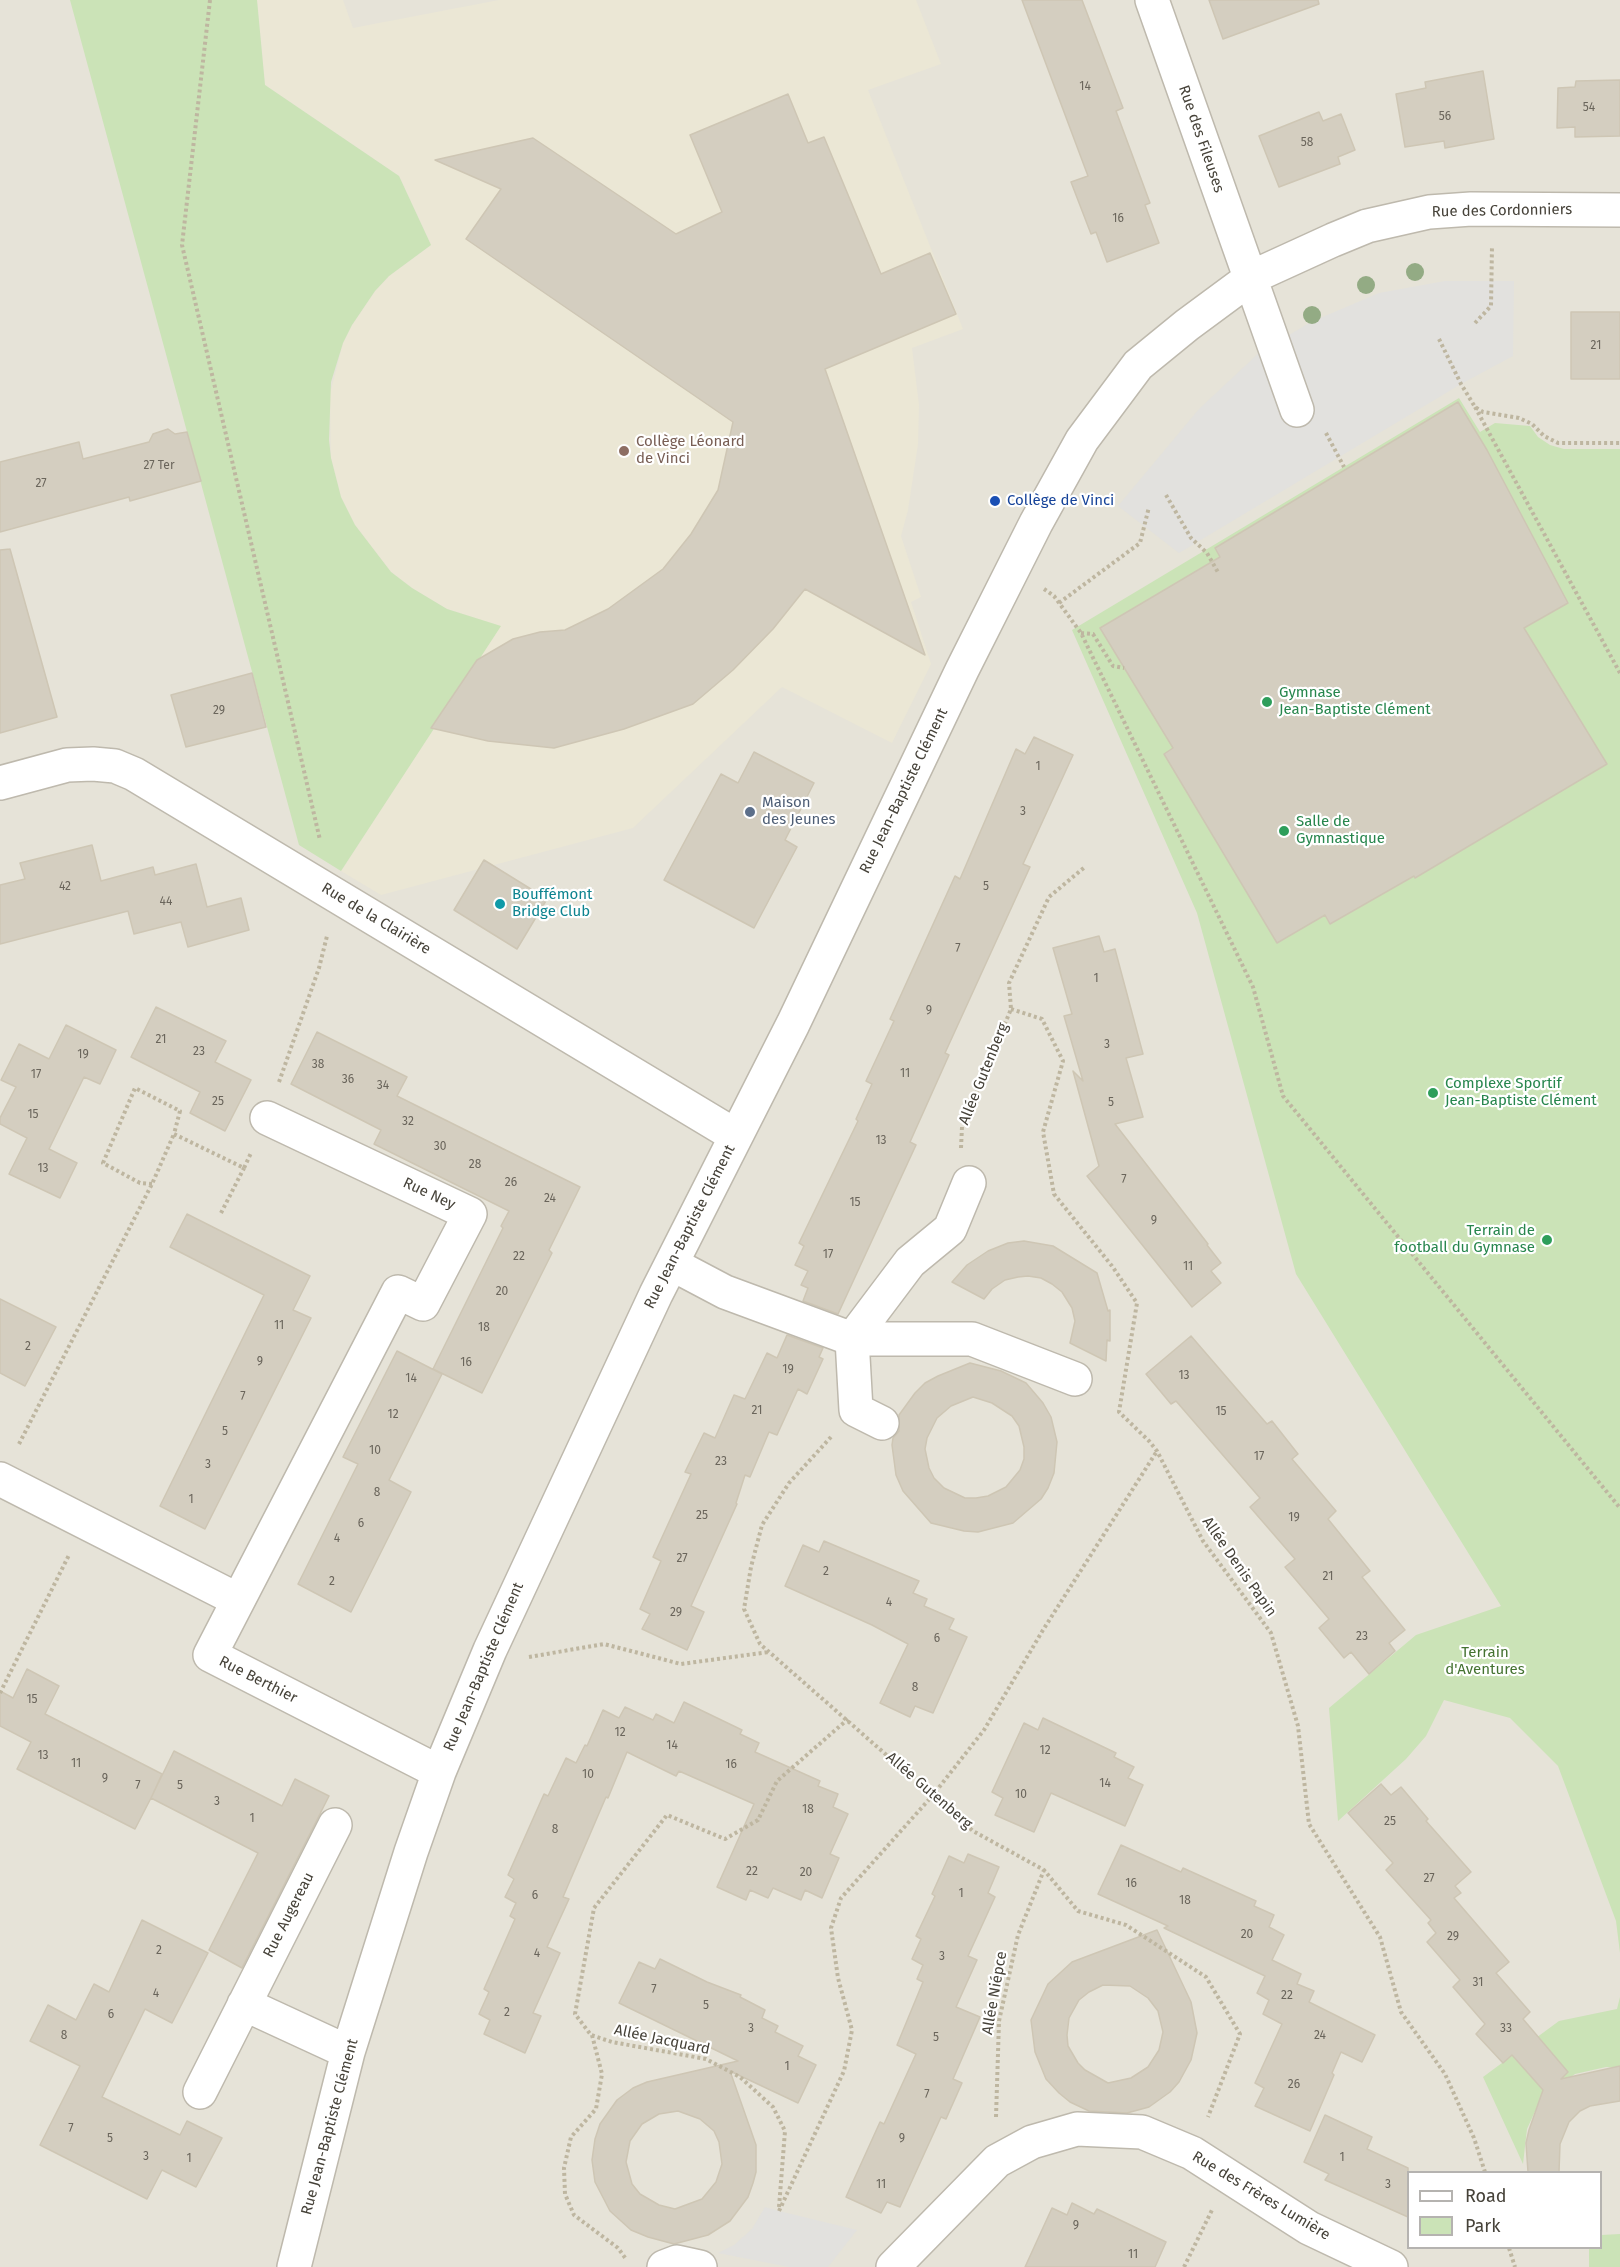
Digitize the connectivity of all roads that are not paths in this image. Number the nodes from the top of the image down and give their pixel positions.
1 (1152, 0) edge
2 (1620, 210) edge
3 (1252, 278) junction
4 (1297, 410) dead end
5 (0, 783) edge
6 (267, 1118) road end
7 (736, 1136) junction
8 (969, 1183) road end
9 (672, 1264) junction
10 (852, 1339) junction
11 (1075, 1379) dead end
12 (869, 1417) road end
13 (0, 1479) edge
14 (238, 1600) junction
15 (439, 1772) junction
16 (335, 1825) dead end
17 (244, 2004) junction
18 (348, 2052) junction
19 (200, 2092) dead end
20 (294, 2267) edge
21 (664, 2267) edge
22 (700, 2267) edge
23 (893, 2267) edge
24 (1391, 2267) edge

1 - 3 street, Rue des Fileuses
2 - 3 street, Rue des Cordonniers
3 - 4 street, Rue des Fileuses
3 - 7 street, Rue Jean-Baptiste Clément
5 - 7 street, Rue de la Clairière
6 - 14 street, Rue Ney
7 - 9 street, Rue Jean-Baptiste Clément
8 - 10 street
9 - 10 street
9 - 15 street, Rue Jean-Baptiste Clément
10 - 11 street
10 - 12 street
13 - 14 street
14 - 15 street, Rue Berthier
15 - 18 street, Rue Jean-Baptiste Clément
16 - 17 street, Rue Augereau
17 - 18 street
17 - 19 street, Rue Augereau
18 - 20 street, Rue Jean-Baptiste Clément
21 - 22 street
23 - 24 street, Rue des Frères Lumière

